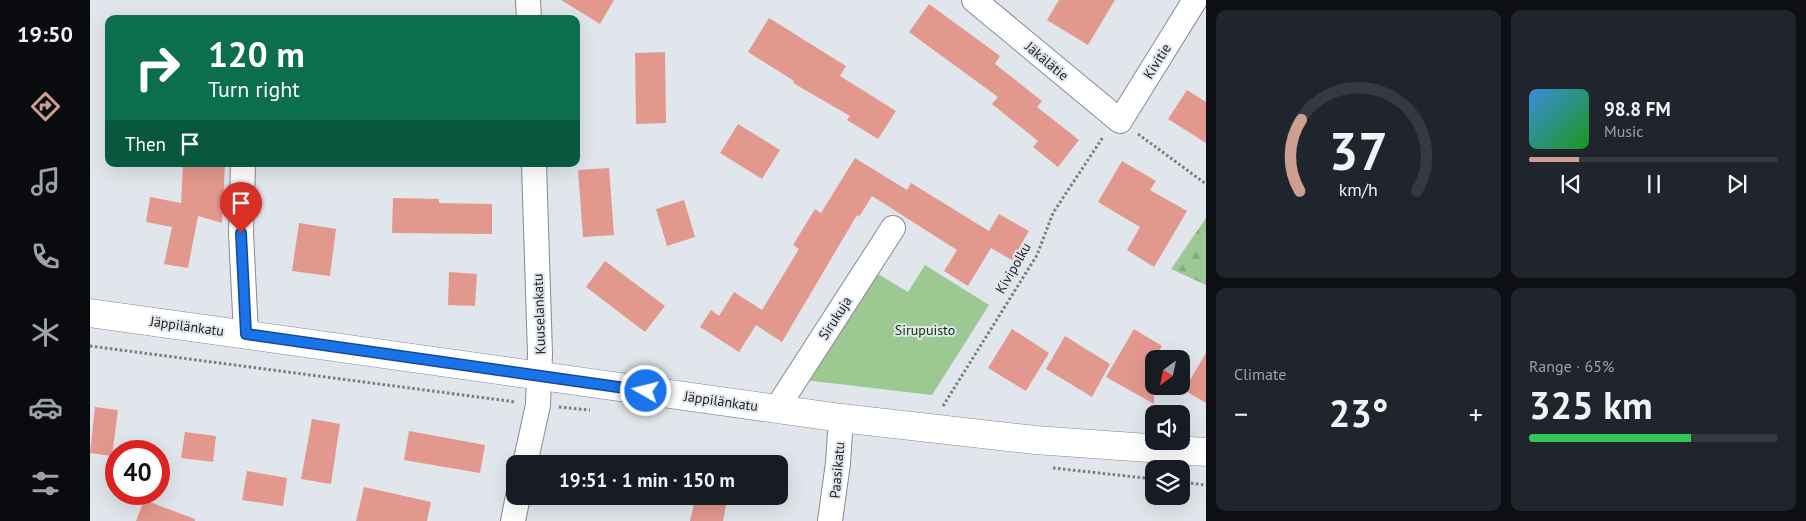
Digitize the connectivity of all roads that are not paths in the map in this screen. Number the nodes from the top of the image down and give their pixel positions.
1 (528, 0) edge
2 (974, 0) edge
3 (1195, 0) edge
4 (529, 15) edge
5 (1120, 122) joint
6 (243, 167) edge
7 (534, 167) edge
8 (893, 228) dead end
9 (90, 313) edge
10 (246, 334) junction
11 (539, 377) junction
12 (777, 408) junction
13 (841, 418) junction
14 (1206, 452) edge
15 (527, 455) edge
16 (516, 505) edge
17 (513, 521) edge
18 (830, 521) edge

1 - 4 street
2 - 5 street, Jäkälätie
3 - 5 street, Kivitie
6 - 10 street
7 - 11 street, Kuuselankatu
8 - 12 street, Sirukuja
9 - 10 street, Jäppilänkatu
10 - 11 street, Jäppilänkatu
11 - 12 street, Jäppilänkatu
11 - 15 street, Kuuselankatu
12 - 13 street, Jäppilänkatu
13 - 14 street, Jäppilänkatu
13 - 18 street, Paasikatu
16 - 17 street

